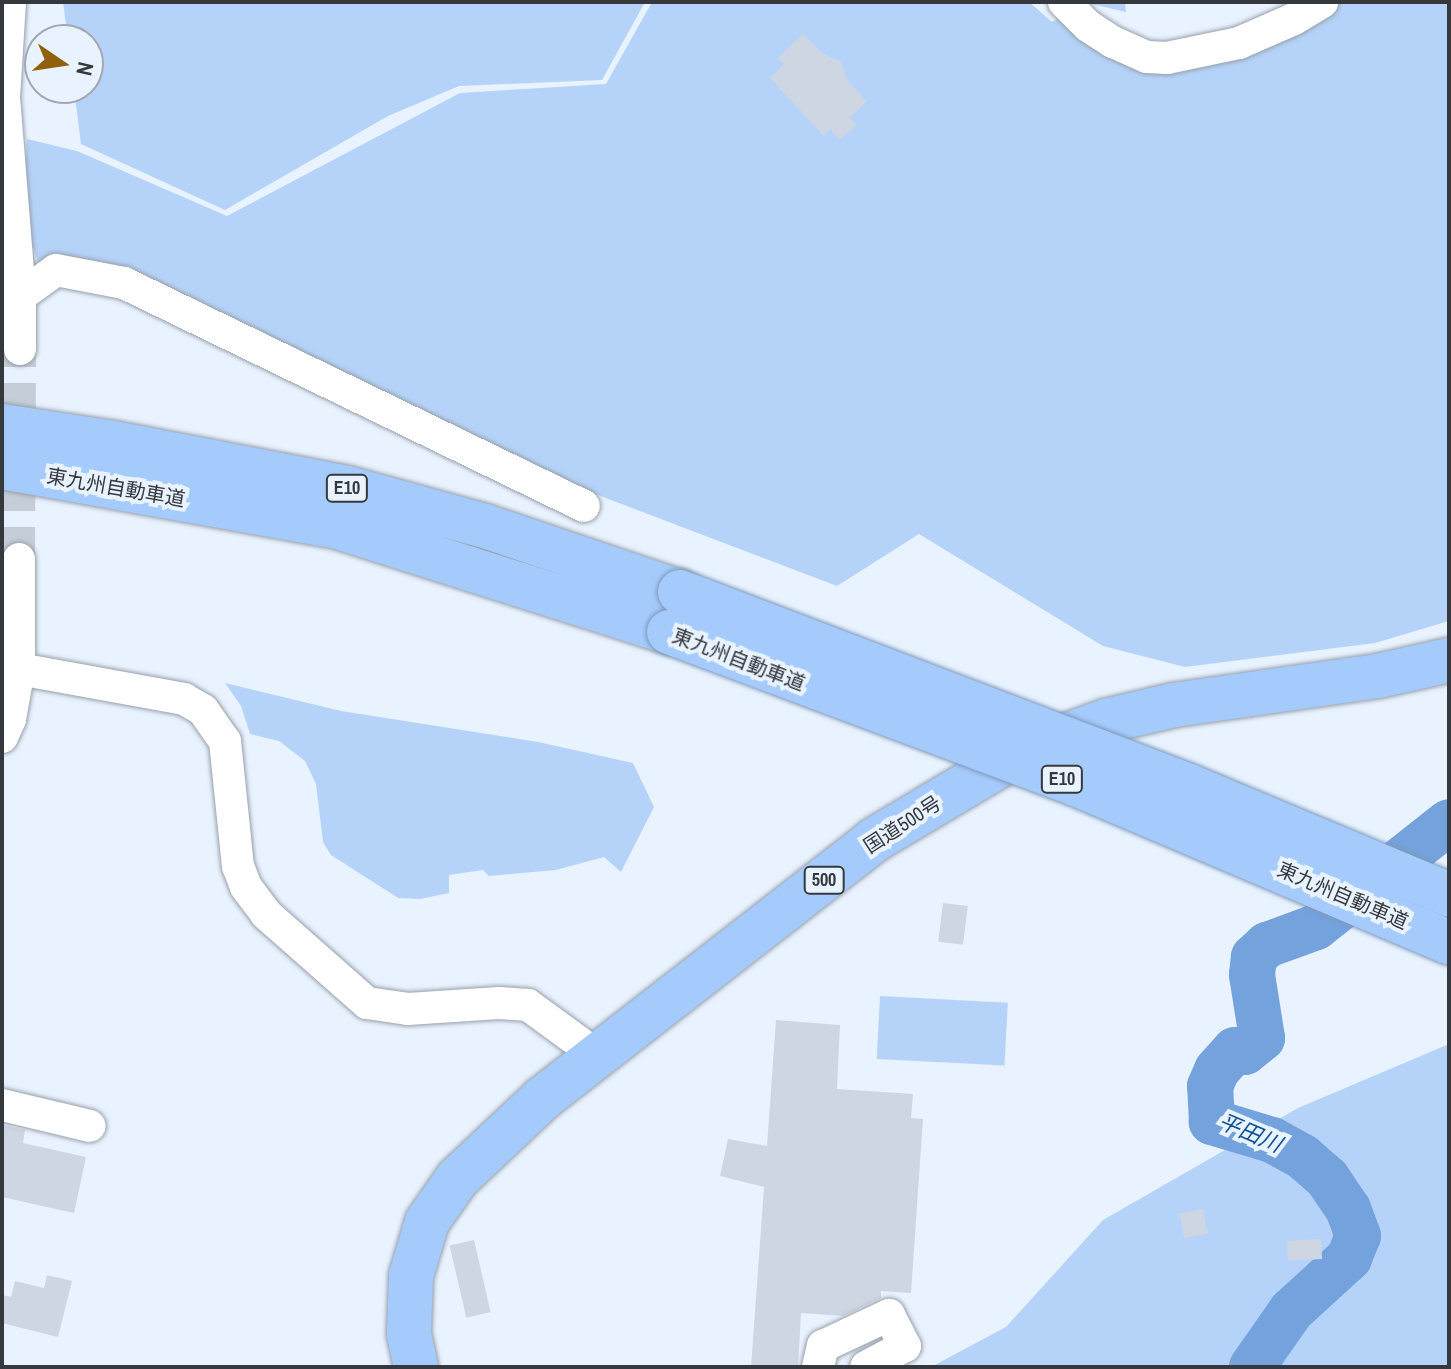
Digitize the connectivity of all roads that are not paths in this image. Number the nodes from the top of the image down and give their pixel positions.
1 (10, 2) edge
2 (1064, 2) edge
3 (1322, 2) edge
4 (11, 294) edge
5 (20, 349) tunnel mouth
6 (2, 426) edge
7 (2, 467) edge
8 (584, 506) dead end
9 (19, 559) tunnel mouth
10 (675, 612) junction
11 (1449, 660) edge
12 (19, 669) junction
13 (5, 725) edge
14 (1449, 895) edge
15 (1449, 942) edge
16 (598, 1056) junction
17 (2, 1105) edge
18 (90, 1126) dead end
19 (416, 1367) edge
20 (818, 1367) edge
21 (866, 1367) edge

1 - 4 street
2 - 3 street
4 - 5 street
4 - 8 street
6 - 10 highway, 東九州自動車道 / E10
7 - 10 highway, 東九州自動車道 / E10
9 - 12 street
10 - 14 highway, 東九州自動車道 / E10, bridge
10 - 15 highway, 東九州自動車道 / E10, bridge
11 - 16 highway, 国道500号 / 500
12 - 13 street
12 - 16 street
16 - 19 highway, 国道500号 / 500
17 - 18 street
20 - 21 street

